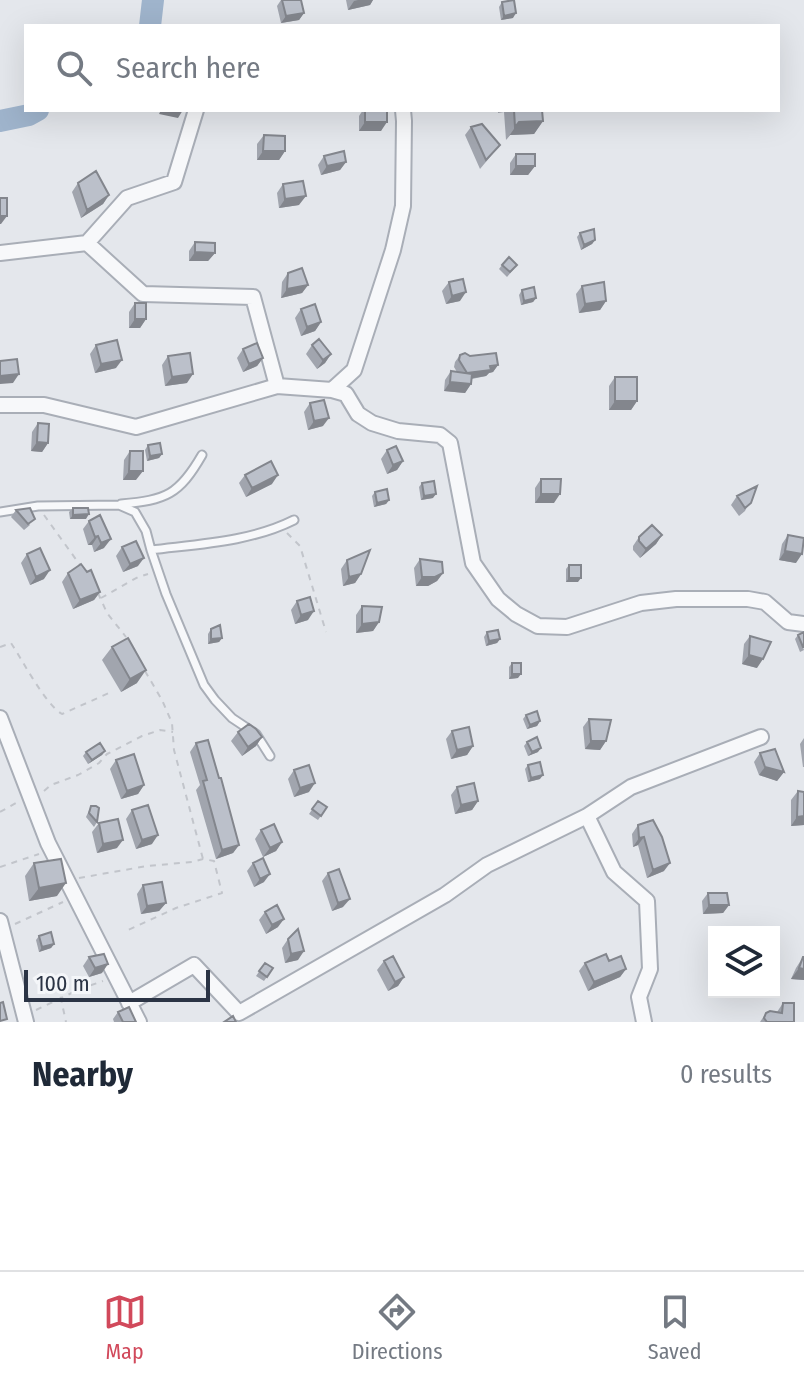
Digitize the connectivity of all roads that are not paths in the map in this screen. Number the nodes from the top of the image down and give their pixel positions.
1 (195, 112) edge
2 (403, 112) edge
3 (87, 243) junction
4 (0, 253) edge
5 (277, 386) junction
6 (332, 390) junction
7 (0, 405) edge
8 (202, 455) dead end
9 (119, 505) junction
10 (0, 512) edge
11 (294, 520) dead end
12 (151, 550) junction
13 (804, 624) edge
14 (0, 718) edge
15 (761, 737) dead end
16 (270, 756) dead end
17 (587, 816) junction
18 (1, 926) edge
19 (129, 1003) junction
20 (25, 1018) edge
21 (139, 1022) edge
22 (644, 1022) edge

1 - 3 street
2 - 6 street
3 - 4 street
3 - 5 street
5 - 6 street
5 - 7 street
6 - 13 street
8 - 9 lane
9 - 10 lane
9 - 12 lane
11 - 12 lane
12 - 16 lane
14 - 19 street
15 - 17 street
17 - 19 street
17 - 22 street
18 - 20 street
19 - 21 street

